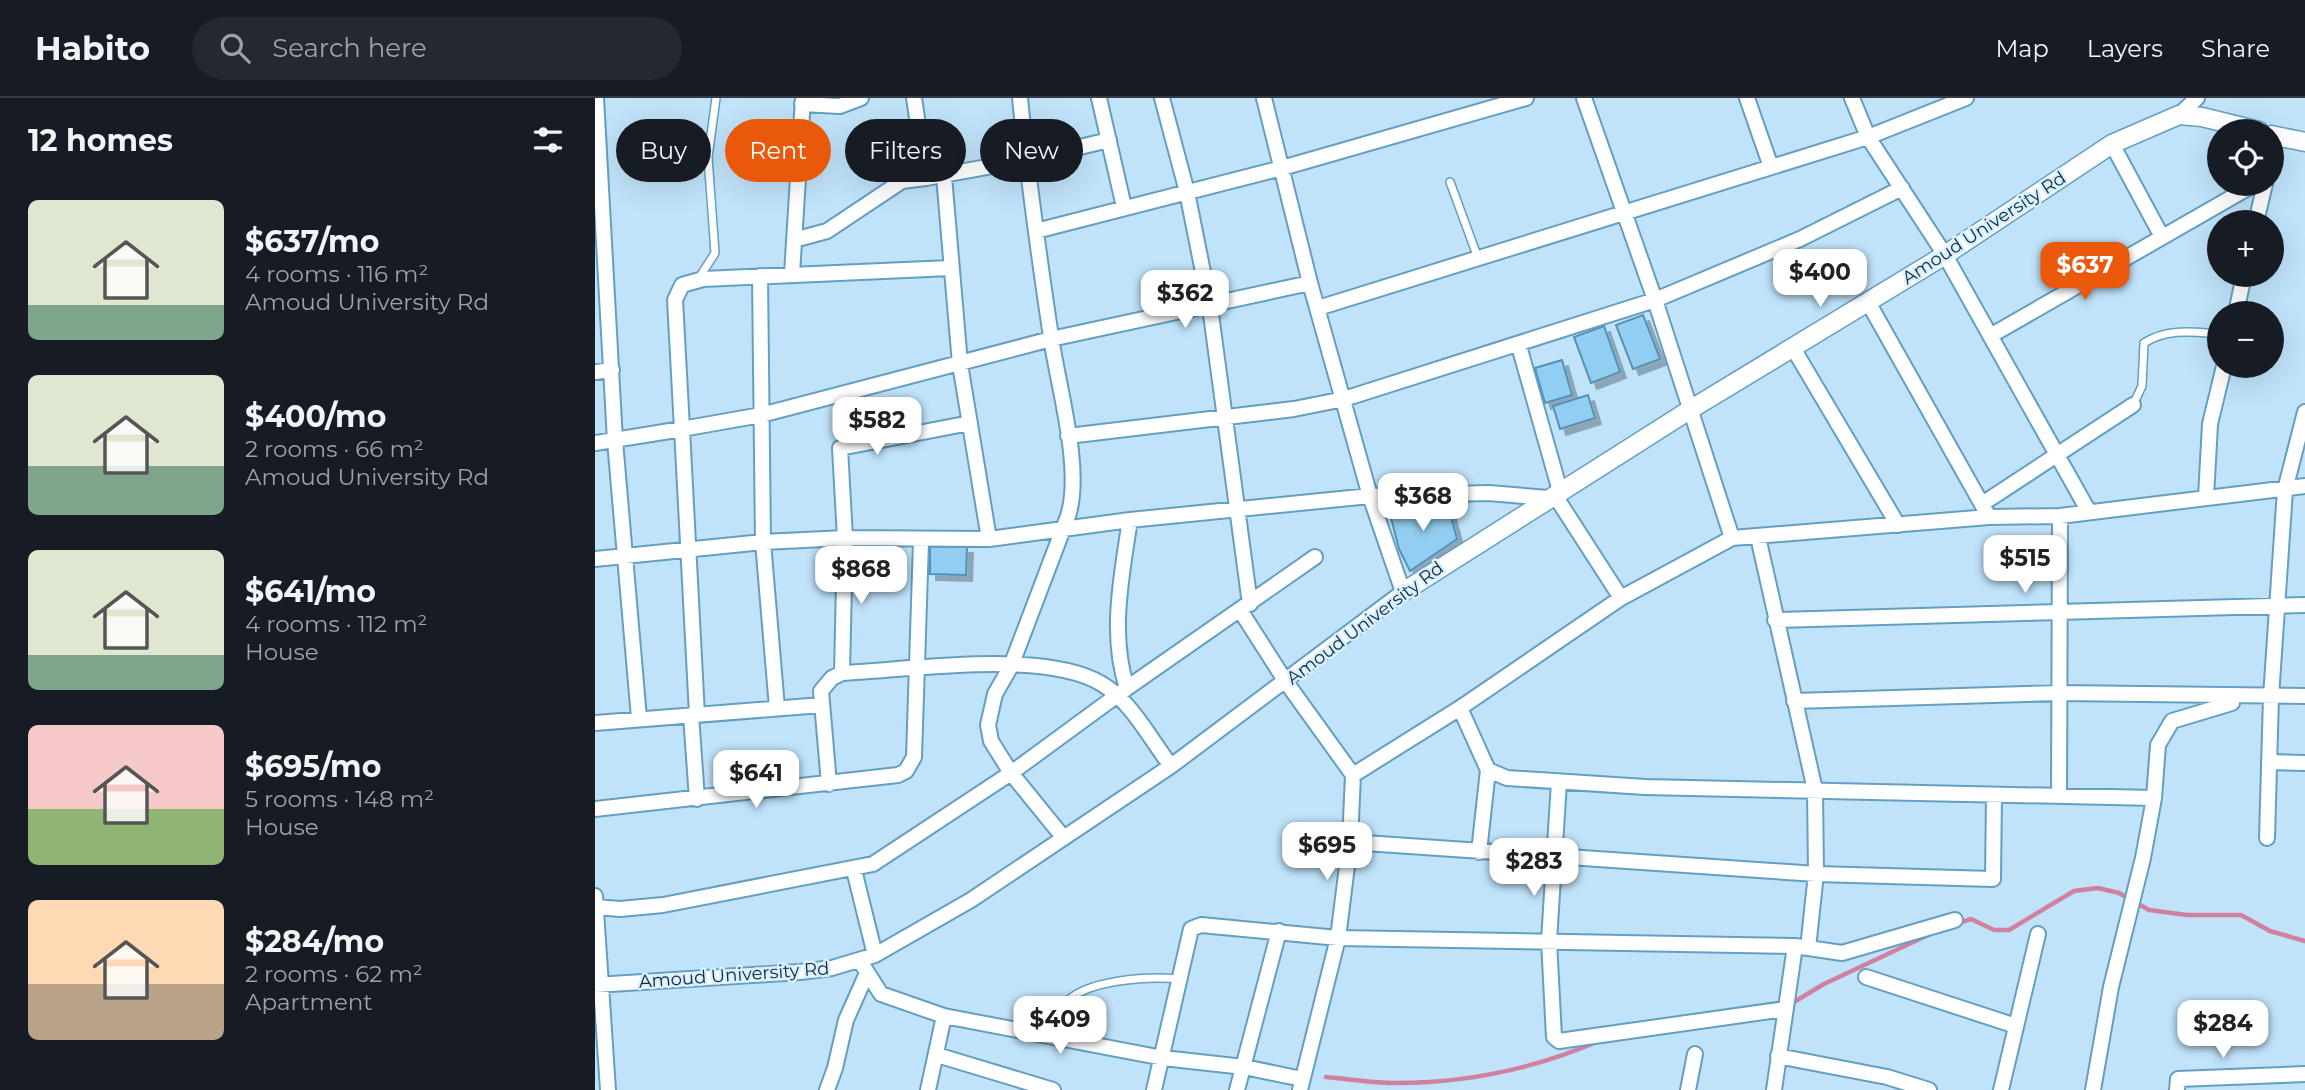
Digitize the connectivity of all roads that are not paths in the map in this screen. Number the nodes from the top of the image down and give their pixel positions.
1 (597, 98) edge
2 (716, 98) edge
3 (861, 98) edge
4 (914, 98) edge
5 (1020, 98) edge
6 (1099, 98) edge
7 (1162, 98) edge
8 (1264, 98) edge
9 (1526, 98) edge
10 (1584, 98) edge
11 (1747, 98) edge
12 (1852, 98) edge
13 (1966, 98) edge
14 (2197, 98) edge
15 (803, 101) edge
16 (1944, 102) edge
17 (1474, 105) edge
18 (2179, 116) junction
19 (917, 119) edge
20 (1022, 119) edge
21 (2207, 119) edge
22 (596, 125) edge
23 (1868, 137) junction
24 (1109, 140) junction
25 (2284, 140) edge
26 (2305, 142) edge
27 (2112, 144) junction
28 (1083, 146) edge
29 (1772, 167) junction
30 (1282, 168) junction
31 (900, 182) edge
32 (944, 182) edge
33 (1029, 182) edge
34 (1450, 182) dead end
35 (1902, 188) junction
36 (1187, 192) junction
37 (2233, 196) edge
38 (1124, 207) junction
39 (1624, 212) junction
40 (599, 226) edge
41 (1036, 231) junction
42 (2161, 235) junction
43 (794, 240) junction
44 (1945, 255) junction
45 (1478, 259) junction
46 (950, 268) junction
47 (792, 274) junction
48 (760, 276) junction
49 (696, 281) junction
50 (1310, 283) junction
51 (1655, 300) junction
52 (1868, 302) junction
53 (1210, 307) junction
54 (1318, 307) junction
55 (2207, 333) edge
56 (1990, 337) junction
57 (1051, 339) junction
58 (1518, 346) junction
59 (1793, 348) junction
60 (960, 363) junction
61 (612, 370) junction
62 (595, 372) edge
63 (2221, 378) edge
64 (1344, 399) junction
65 (2133, 405) joint
66 (1688, 411) junction
67 (2305, 412) edge
68 (761, 415) junction
69 (1226, 417) junction
70 (970, 423) junction
71 (682, 429) junction
72 (1068, 436) junction
73 (615, 441) junction
74 (595, 443) edge
75 (2059, 454) junction
76 (2305, 486) edge
77 (2285, 489) junction
78 (1554, 495) junction
79 (1370, 496) junction
80 (2206, 497) junction
81 (1982, 504) junction
82 (1235, 509) junction
83 (2089, 512) junction
84 (2060, 516) junction
85 (1989, 517) junction
86 (1130, 520) junction
87 (1898, 525) junction
88 (1062, 530) junction
89 (1758, 537) junction
90 (845, 538) junction
91 (1732, 538) junction
92 (989, 539) junction
93 (921, 541) junction
94 (763, 542) junction
95 (691, 548) junction
96 (623, 556) junction
97 (1315, 557) dead end
98 (595, 559) edge
99 (1403, 592) junction
100 (1621, 598) junction
101 (2305, 605) edge
102 (2276, 606) junction
103 (1245, 607) junction
104 (2061, 612) junction
105 (1775, 620) junction
106 (1011, 666) junction
107 (915, 670) junction
108 (842, 673) junction
109 (1286, 682) junction
110 (1122, 691) junction
111 (2060, 693) junction
112 (2305, 696) edge
113 (2271, 697) junction
114 (1794, 701) junction
115 (823, 705) junction
116 (776, 708) junction
117 (1459, 708) junction
118 (694, 715) junction
119 (639, 718) junction
120 (595, 723) edge
121 (2269, 762) junction
122 (2305, 763) edge
123 (1171, 766) junction
124 (1488, 770) junction
125 (1011, 773) junction
126 (1353, 775) junction
127 (1559, 782) junction
128 (828, 784) junction
129 (1815, 790) junction
130 (1994, 794) junction
131 (2059, 796) junction
132 (2154, 798) junction
133 (698, 799) junction
134 (595, 809) edge
135 (1063, 837) junction
136 (2267, 838) dead end
137 (1350, 842) junction
138 (1479, 852) junction
139 (1553, 858) junction
140 (854, 870) junction
141 (1816, 874) junction
142 (596, 901) edge
143 (1955, 920) dead end
144 (1279, 931) junction
145 (2038, 934) dead end
146 (1338, 938) junction
147 (1549, 941) junction
148 (1801, 947) junction
149 (875, 955) junction
150 (864, 967) junction
151 (1866, 977) dead end
152 (1180, 979) junction
153 (598, 985) edge
154 (1784, 1009) junction
155 (944, 1016) junction
156 (2016, 1026) junction
157 (1058, 1038) junction
158 (1695, 1054) dead end
159 (937, 1055) junction
160 (1779, 1056) junction
161 (1163, 1058) junction
162 (1244, 1067) junction
163 (2305, 1074) edge
164 (1301, 1084) edge
165 (608, 1090) edge
166 (828, 1090) edge
167 (928, 1090) edge
168 (1053, 1090) edge
169 (1154, 1090) edge
170 (1237, 1090) edge
171 (1688, 1090) edge
172 (1774, 1090) edge
173 (1929, 1090) edge
174 (2001, 1090) edge
175 (2093, 1090) edge
176 (2177, 1090) edge

1 - 22 street
2 - 49 lane
3 - 15 street
4 - 19 street
5 - 20 street
6 - 24 street
7 - 36 street
8 - 30 street
9 - 17 street
10 - 39 street
11 - 29 street
12 - 23 street
13 - 16 street
14 - 18 street
15 - 43 street
16 - 23 street
17 - 30 street
18 - 21 street, Amoud University Rd
18 - 27 street, Amoud University Rd
22 - 40 street
23 - 29 street
23 - 35 street
24 - 28 street
24 - 38 street
25 - 26 street, Amoud University Rd
27 - 42 street
27 - 44 street, Amoud University Rd
29 - 39 street
30 - 36 street
30 - 50 street
31 - 43 street
32 - 46 street
33 - 41 street
34 - 45 lane
35 - 44 street
35 - 51 street
36 - 38 street
36 - 53 street
37 - 42 street
38 - 41 street
39 - 45 street
39 - 51 street
40 - 61 street
41 - 57 street
42 - 56 street
43 - 47 street
44 - 52 street, Amoud University Rd
44 - 56 street
45 - 54 street
46 - 47 street
46 - 60 street
47 - 48 street
48 - 49 street
48 - 68 street
49 - 71 street
50 - 53 street
50 - 54 street
51 - 58 street
51 - 66 street
52 - 59 street, Amoud University Rd
52 - 81 street
53 - 57 street
53 - 69 street
54 - 64 street
55 - 65 lane
56 - 75 street
57 - 60 street
57 - 72 street
58 - 64 street
58 - 78 street
59 - 66 street, Amoud University Rd
59 - 87 street
60 - 68 street
60 - 70 street
61 - 62 street
61 - 73 street
63 - 80 street
64 - 69 street
64 - 79 street
65 - 75 street
66 - 78 street, Amoud University Rd
66 - 91 street
67 - 77 street
68 - 71 street
68 - 94 street
69 - 72 street
69 - 82 street
70 - 90 street
70 - 92 street
71 - 73 street
71 - 95 street
72 - 88 street
73 - 74 street
73 - 96 street
75 - 81 street
75 - 83 street
76 - 77 street
77 - 80 street
77 - 102 street
78 - 79 street
78 - 99 street, Amoud University Rd
78 - 100 street
79 - 82 street
79 - 99 street
80 - 83 street
81 - 85 street
82 - 86 street
82 - 103 street
83 - 84 street
84 - 85 street
84 - 104 street
85 - 87 street
86 - 88 street
86 - 110 street
87 - 89 street
88 - 92 street
88 - 106 street
89 - 91 street
89 - 105 street
90 - 93 street
90 - 94 street
90 - 108 street
91 - 100 street
92 - 93 street
93 - 107 street
94 - 95 street
94 - 116 street
95 - 96 street
95 - 118 street
96 - 98 street
96 - 119 street
97 - 103 street
99 - 109 street, Amoud University Rd
100 - 117 street
101 - 102 street
102 - 104 street
102 - 113 street
103 - 109 street
103 - 110 street
104 - 105 street
104 - 111 street
105 - 114 street
106 - 107 street
106 - 110 street
106 - 125 street
107 - 108 street
107 - 128 street
108 - 115 street
109 - 123 street, Amoud University Rd
109 - 126 street
110 - 123 street
110 - 125 street
111 - 113 street
111 - 114 street
111 - 131 street
112 - 113 street
113 - 121 street
113 - 132 street
114 - 129 street
115 - 116 street
115 - 128 street
116 - 118 street
117 - 124 street
117 - 126 street
118 - 119 street
118 - 133 street
119 - 120 street
121 - 122 street
121 - 136 street
123 - 135 street, Amoud University Rd
124 - 127 street
124 - 138 street
125 - 135 street
125 - 140 street
126 - 137 street
127 - 129 street
127 - 139 street
128 - 133 street
129 - 130 street
129 - 141 street
130 - 131 street
130 - 141 street
131 - 132 street
132 - 175 street
133 - 134 street
135 - 149 street, Amoud University Rd
137 - 138 street
137 - 146 street
138 - 139 street
139 - 141 street
139 - 147 street
140 - 142 street
140 - 149 street
141 - 148 street
142 - 153 street
143 - 148 street
144 - 146 street
144 - 152 street
144 - 162 street
145 - 156 street
146 - 147 street
146 - 164 street
147 - 148 street
147 - 154 street
148 - 154 street
149 - 150 street, Amoud University Rd
150 - 153 street, Amoud University Rd
150 - 155 street
150 - 166 street
151 - 156 street
152 - 157 lane
152 - 161 street
153 - 165 street
154 - 160 street
155 - 157 street
155 - 159 street
156 - 174 street
157 - 161 street
158 - 171 street
159 - 167 street
159 - 168 street
160 - 172 street
160 - 173 street
161 - 162 street
161 - 169 street
162 - 164 street
162 - 170 street
163 - 176 street

